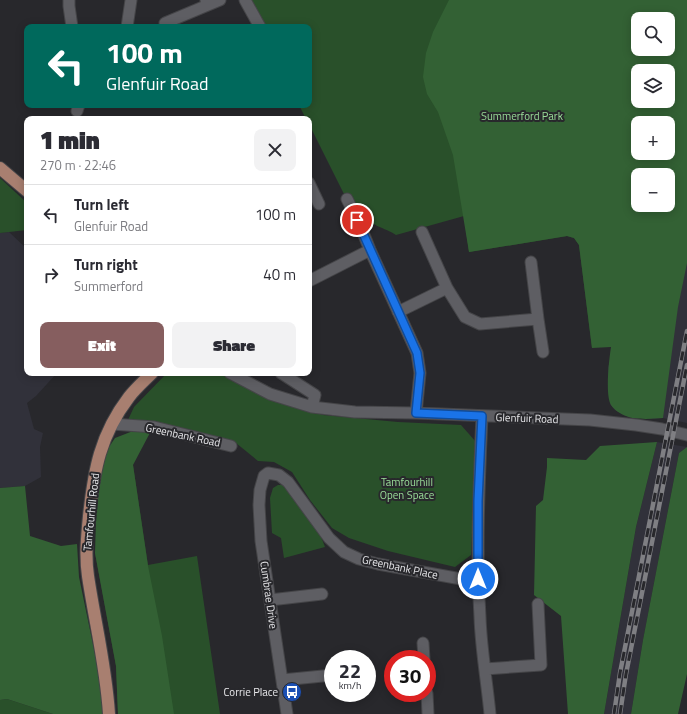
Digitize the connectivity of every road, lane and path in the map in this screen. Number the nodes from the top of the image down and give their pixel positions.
1 (69, 0) edge
2 (131, 0) edge
3 (220, 0) edge
4 (245, 0) edge
5 (207, 2) edge
6 (165, 23) dead end
7 (72, 24) edge
8 (127, 24) edge
9 (258, 24) edge
10 (0, 168) edge
11 (24, 188) edge
12 (312, 189) edge
13 (347, 199) dead end
14 (319, 204) dead end
15 (422, 232) dead end
16 (370, 250) junction
17 (531, 262) dead end
18 (312, 279) edge
19 (447, 288) junction
20 (398, 312) junction
21 (538, 319) junction
22 (543, 352) dead end
23 (149, 376) edge
24 (236, 376) edge
25 (286, 376) edge
26 (312, 408) junction
27 (416, 413) junction
28 (482, 416) junction
29 (112, 424) junction
30 (687, 435) edge
31 (231, 446) dead end
32 (264, 476) joint
33 (478, 579) junction
34 (322, 594) dead end
35 (270, 600) junction
36 (538, 604) dead end
37 (423, 643) dead end
38 (423, 650) edge
39 (485, 668) junction
40 (324, 676) edge
41 (282, 680) junction
42 (427, 702) edge
43 (109, 714) edge
44 (287, 714) edge
45 (428, 714) edge
46 (490, 714) edge

1 - 7 street
2 - 8 street
3 - 5 street
4 - 9 street
5 - 6 street
10 - 11 main road
12 - 14 street
13 - 16 street
15 - 19 street
16 - 18 street
16 - 20 street
17 - 21 street
19 - 20 street
19 - 21 street
20 - 27 street
21 - 22 street
23 - 29 main road, Tamfourhill Road
24 - 26 street, Glenfuir Road
25 - 26 street
26 - 27 street, Glenfuir Road
27 - 28 street, Glenfuir Road
28 - 30 street, Glenfuir Road
28 - 33 street
29 - 31 street, Greenbank Road
29 - 43 main road, Tamfourhill Road
32 - 33 street, Greenbank Place
32 - 35 street, Cumbrae Drive
33 - 39 street
34 - 35 street
35 - 41 street, Cumbrae Drive
36 - 39 street
37 - 38 street
39 - 46 street
40 - 41 street
41 - 44 street, Cumbrae Drive
42 - 45 street

